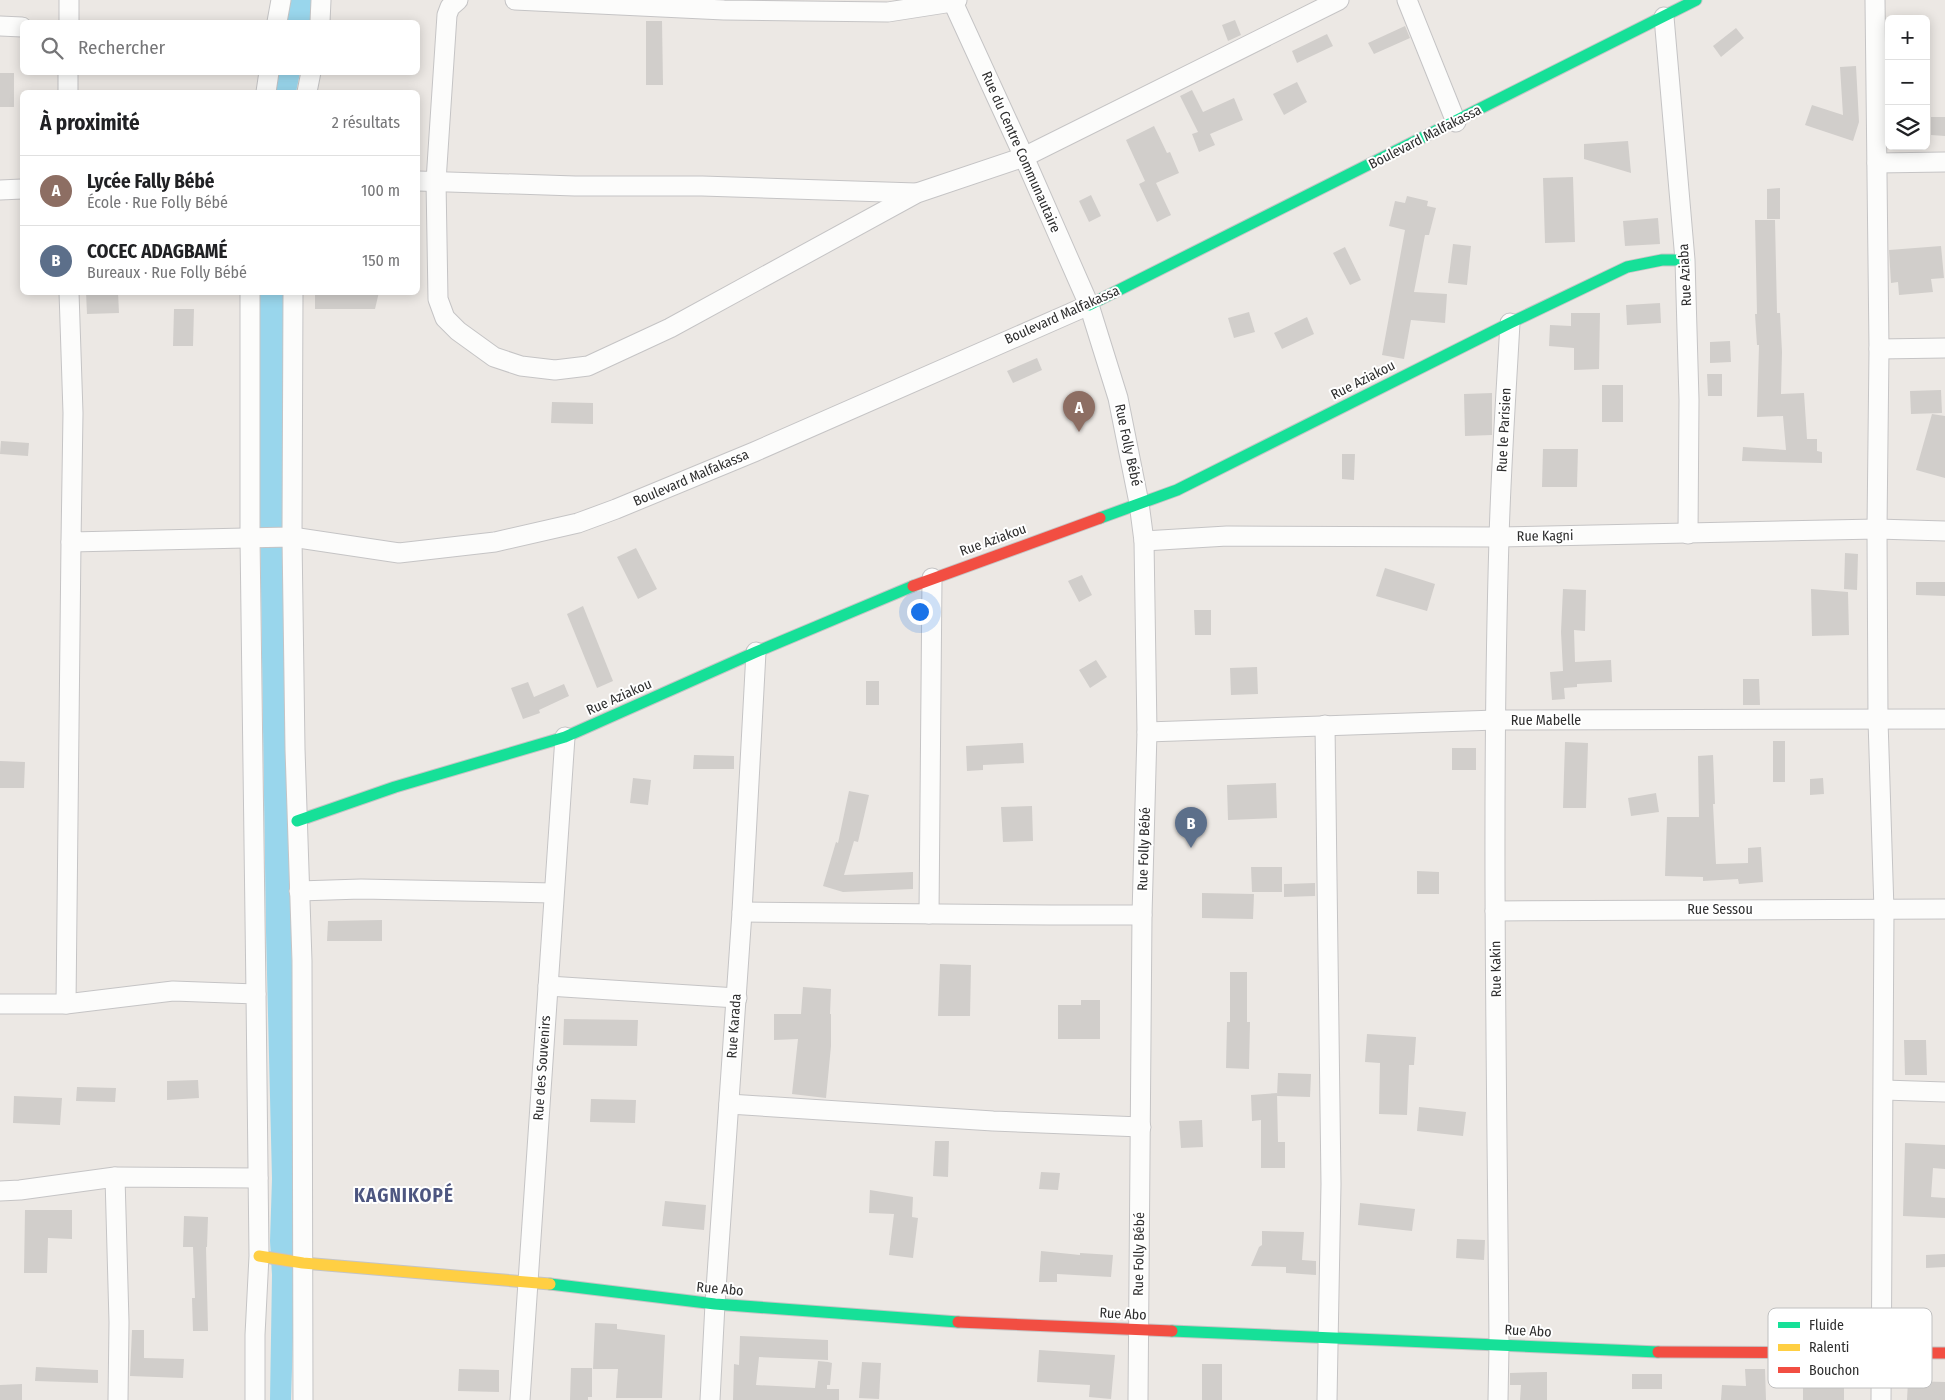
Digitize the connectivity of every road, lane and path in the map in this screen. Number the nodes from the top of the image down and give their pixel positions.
1 (69, 0) edge
2 (281, 0) edge
3 (321, 0) edge
4 (458, 0) edge
5 (515, 0) edge
6 (1339, 0) edge
7 (1407, 0) edge
8 (1696, 0) edge
9 (1875, 0) edge
10 (954, 1) edge
11 (724, 5) edge
12 (1664, 17) junction
13 (69, 20) edge
14 (277, 20) edge
15 (320, 20) edge
16 (0, 26) edge
17 (20, 27) edge
18 (68, 75) edge
19 (269, 75) edge
20 (310, 75) edge
21 (68, 90) edge
22 (266, 90) edge
23 (307, 90) edge
24 (1456, 122) junction
25 (1024, 157) junction
26 (1945, 162) edge
27 (1877, 163) junction
28 (427, 181) edge
29 (20, 189) edge
30 (0, 190) edge
31 (918, 193) junction
32 (1685, 260) junction
33 (70, 295) edge
34 (250, 295) edge
35 (293, 295) edge
36 (1089, 305) junction
37 (1510, 323) junction
38 (1945, 348) edge
39 (1879, 349) junction
40 (1139, 502) junction
41 (1876, 529) junction
42 (1945, 531) edge
43 (1688, 534) junction
44 (292, 537) junction
45 (1499, 537) junction
46 (252, 538) junction
47 (1144, 541) junction
48 (71, 542) junction
49 (932, 578) junction
50 (756, 652) junction
51 (1945, 719) edge
52 (1496, 720) junction
53 (1878, 720) junction
54 (1325, 725) junction
55 (1147, 732) junction
56 (565, 737) junction
57 (297, 820) junction
58 (299, 891) junction
59 (554, 893) junction
60 (1945, 909) edge
61 (1884, 910) junction
62 (1495, 911) junction
63 (742, 912) junction
64 (929, 914) junction
65 (1142, 914) junction
66 (548, 986) junction
67 (256, 994) junction
68 (736, 998) junction
69 (0, 1004) edge
70 (66, 1004) junction
71 (1884, 1090) junction
72 (1945, 1092) edge
73 (729, 1104) junction
74 (1141, 1127) junction
75 (115, 1177) junction
76 (258, 1178) junction
77 (0, 1191) edge
78 (259, 1256) junction
79 (303, 1263) junction
80 (529, 1282) junction
81 (715, 1304) junction
82 (1882, 1308) edge
83 (1138, 1330) junction
84 (1328, 1337) junction
85 (1499, 1345) junction
86 (1768, 1354) edge
87 (1932, 1354) edge
88 (1945, 1354) edge
89 (118, 1400) edge
90 (255, 1400) edge
91 (303, 1400) edge
92 (520, 1400) edge
93 (710, 1400) edge
94 (1138, 1400) edge
95 (1328, 1400) edge
96 (1498, 1400) edge

1 - 13 street
2 - 14 street
3 - 15 street
4 - 28 street
5 - 11 street
6 - 25 street
7 - 24 street
8 - 12 street, Boulevard Malfakassa
9 - 27 street
10 - 11 street
10 - 25 street, Rue du Centre Communautaire
12 - 24 street, Boulevard Malfakassa
12 - 32 street, Rue Aziaba
16 - 17 street
18 - 21 street
19 - 22 street
20 - 23 street
24 - 36 street, Boulevard Malfakassa
25 - 31 street
25 - 36 street, Rue du Centre Communautaire
26 - 27 street
27 - 39 street
28 - 31 street
28 - 31 street
29 - 30 street
32 - 37 street, Rue Aziakou
32 - 43 street, Rue Aziaba
33 - 48 street
34 - 46 street
35 - 44 street
36 - 40 street, Rue Folly Bébé
36 - 44 street, Boulevard Malfakassa
37 - 40 street, Rue Aziakou
37 - 45 street, Rue le Parisien
38 - 39 street
39 - 41 street
40 - 47 street, Rue Folly Bébé
40 - 49 street, Rue Aziakou
41 - 42 street, Rue Kagni
41 - 43 street, Rue Kagni
41 - 53 street
43 - 45 street, Rue Kagni
44 - 46 street, Boulevard Malfakassa
44 - 57 street
45 - 47 street, Rue Kagni
45 - 52 street, Rue Kakin
46 - 48 street, Boulevard Malfakassa
46 - 67 street
47 - 55 street, Rue Folly Bébé
48 - 70 street
49 - 50 street, Rue Aziakou
49 - 64 street
50 - 56 street, Rue Aziakou
50 - 63 street, Rue Karada
51 - 53 street, Rue Mabelle
52 - 53 street, Rue Mabelle
52 - 54 street, Rue Mabelle
52 - 62 street, Rue Kakin
53 - 61 street
54 - 55 street, Rue Mabelle
54 - 84 street
55 - 65 street, Rue Folly Bébé
56 - 57 street, Rue Aziakou
56 - 59 street, Rue des Souvenirs
57 - 58 street
58 - 59 street
58 - 79 street
59 - 66 street, Rue des Souvenirs
60 - 61 street, Rue Sessou
61 - 62 street, Rue Sessou
61 - 71 street
62 - 85 street, Rue Kakin
63 - 64 street
63 - 68 street, Rue Karada
64 - 65 street
65 - 74 street, Rue Folly Bébé
66 - 68 street
66 - 80 street, Rue des Souvenirs
67 - 70 street
67 - 76 street
68 - 73 street, Rue Karada
69 - 70 street
71 - 72 street
71 - 82 street
73 - 74 street
73 - 81 street, Rue Karada
74 - 83 street, Rue Folly Bébé
75 - 76 street
75 - 77 street
75 - 89 street
76 - 78 street
78 - 79 street, Rue Abo
78 - 90 street
79 - 80 street, Rue Abo
79 - 91 street
80 - 81 street, Rue Abo
80 - 92 street, Rue des Souvenirs
81 - 83 street, Rue Abo
81 - 93 street, Rue Karada
83 - 84 street, Rue Abo
83 - 94 street, Rue Folly Bébé
84 - 85 street, Rue Abo
84 - 95 street
85 - 86 street, Rue Abo
85 - 96 street, Rue Kakin
87 - 88 street, Rue Abo

